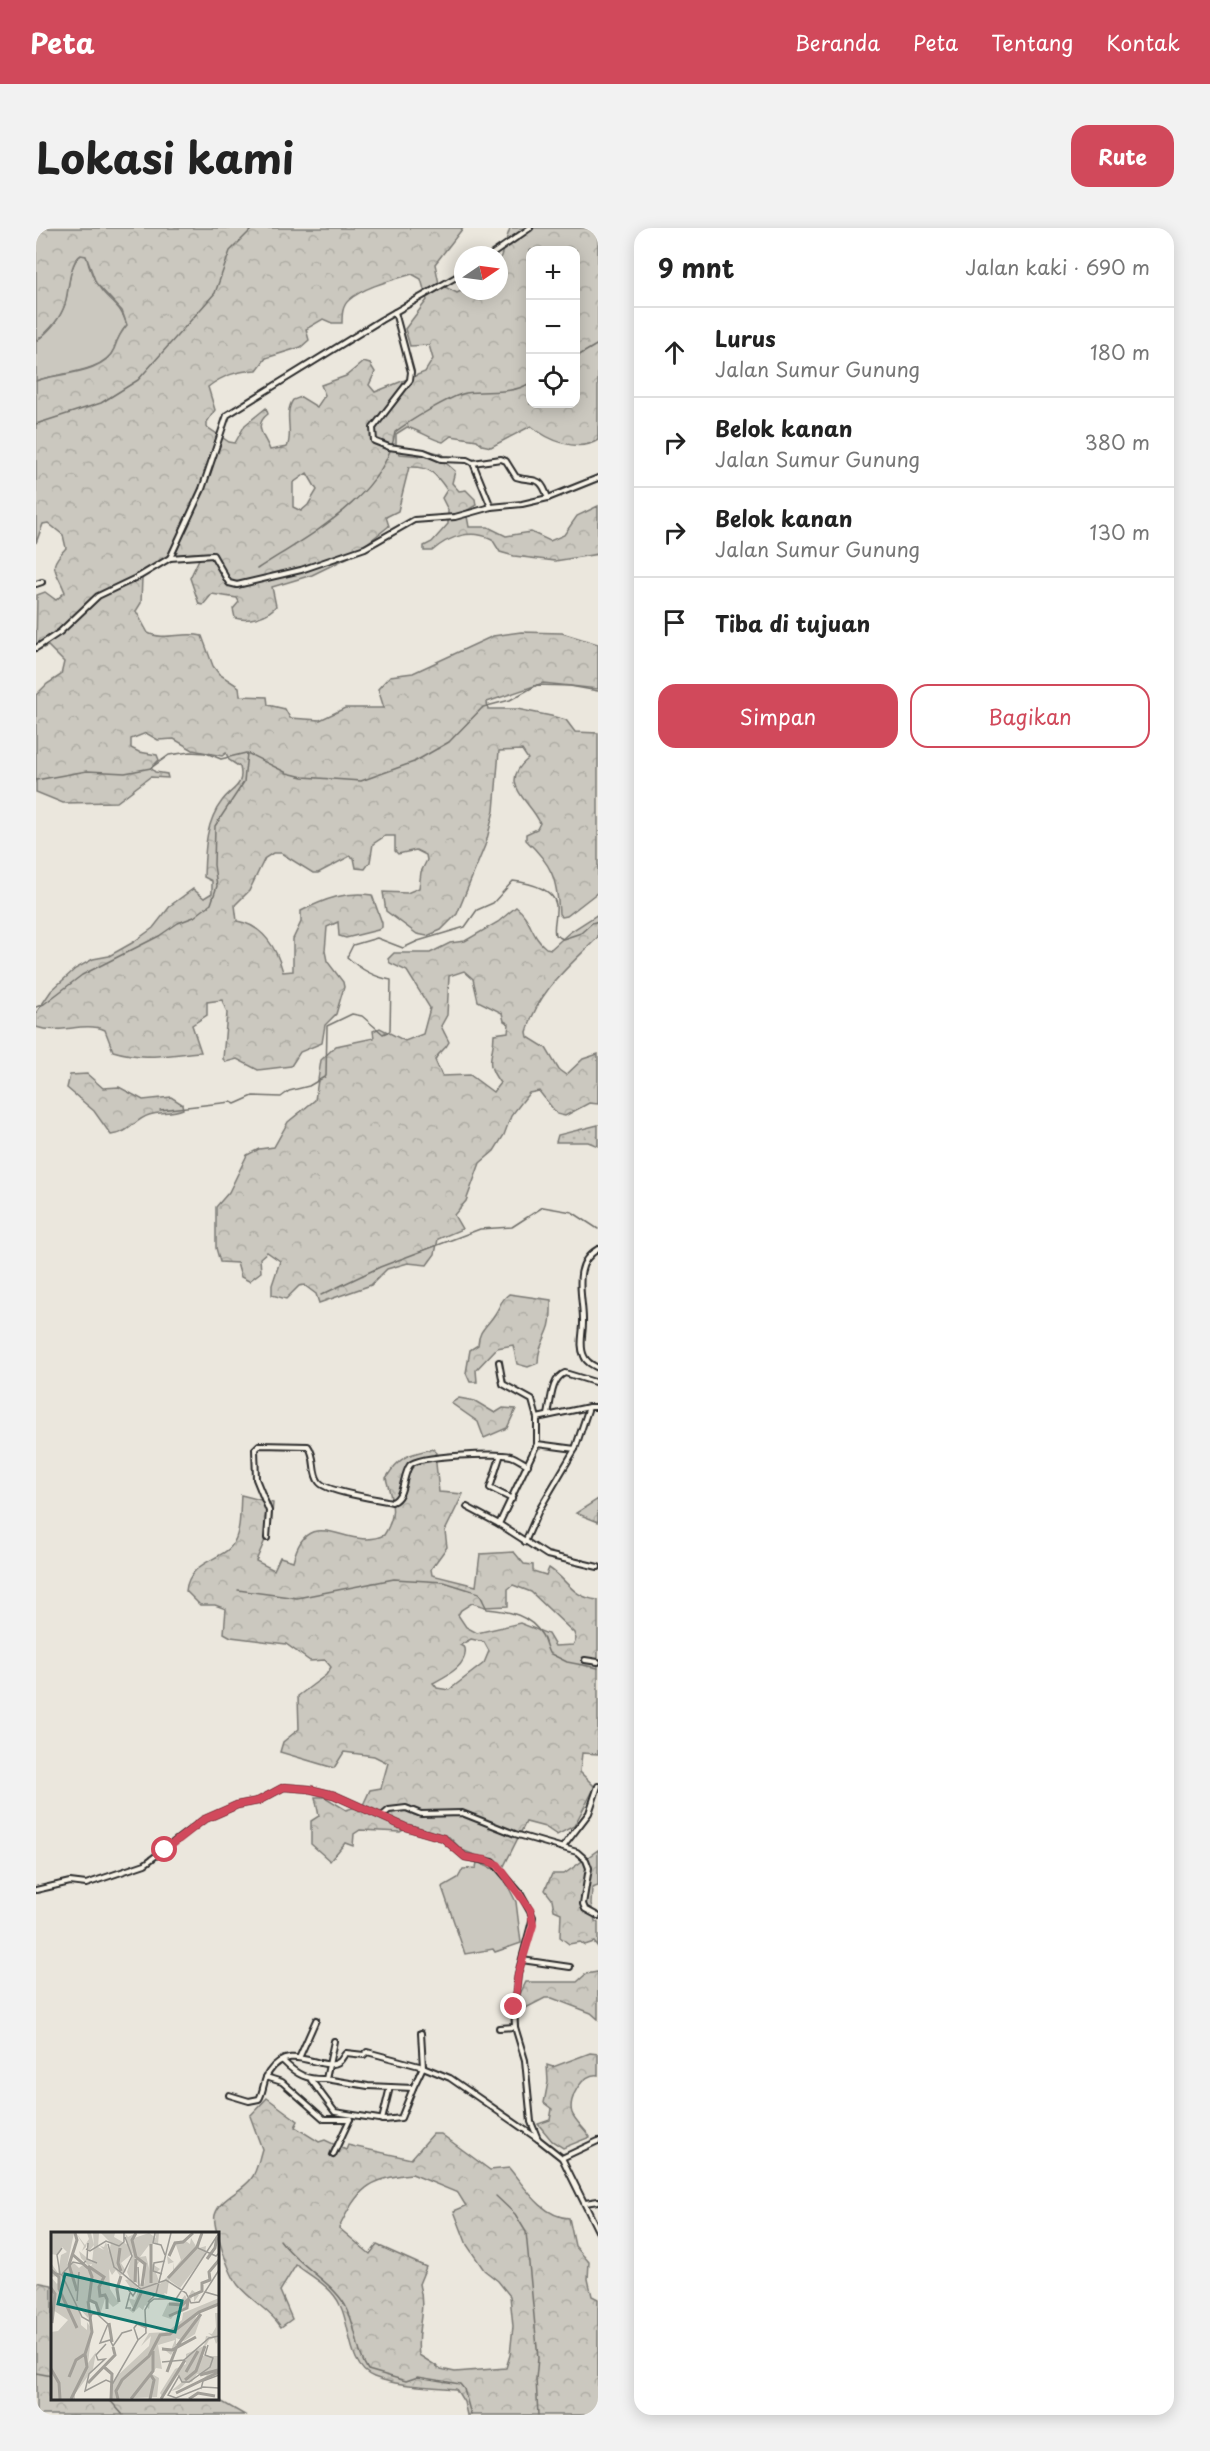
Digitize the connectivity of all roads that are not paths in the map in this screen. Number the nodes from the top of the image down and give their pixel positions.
1 (530, 228) edge
2 (504, 246) edge
3 (454, 278) edge
4 (395, 312) junction
5 (473, 463) junction
6 (598, 478) edge
7 (548, 498) junction
8 (491, 507) junction
9 (170, 558) junction
10 (42, 582) dead end
11 (36, 584) edge
12 (36, 648) edge
13 (598, 1249) edge
14 (499, 1362) dead end
15 (598, 1368) edge
16 (598, 1383) edge
17 (589, 1407) junction
18 (598, 1407) edge
19 (548, 1415) junction
20 (537, 1418) junction
21 (537, 1444) junction
22 (575, 1449) junction
23 (500, 1456) junction
24 (528, 1465) junction
25 (512, 1499) junction
26 (467, 1507) dead end
27 (499, 1524) junction
28 (267, 1538) dead end
29 (525, 1542) junction
30 (598, 1568) edge
31 (585, 1660) dead end
32 (598, 1662) edge
33 (598, 1786) edge
34 (382, 1816) junction
35 (563, 1847) junction
36 (36, 1890) edge
37 (598, 1916) edge
38 (522, 1960) junction
39 (570, 1967) dead end
40 (316, 2020) dead end
41 (515, 2026) junction
42 (499, 2028) dead end
43 (421, 2032) dead end
44 (333, 2041) dead end
45 (300, 2056) junction
46 (283, 2061) junction
47 (327, 2064) junction
48 (423, 2067) junction
49 (266, 2077) junction
50 (326, 2079) junction
51 (311, 2080) junction
52 (390, 2087) junction
53 (413, 2088) junction
54 (229, 2095) dead end
55 (351, 2117) junction
56 (382, 2120) junction
57 (531, 2122) junction
58 (522, 2128) junction
59 (538, 2139) junction
60 (598, 2141) edge
61 (333, 2155) dead end
62 (562, 2158) junction
63 (598, 2201) edge
64 (585, 2204) junction
65 (598, 2231) edge

1 - 2 street
3 - 4 street
4 - 5 street
4 - 9 street
5 - 7 street
5 - 8 street
6 - 7 street
7 - 8 street
8 - 9 street
9 - 12 street
10 - 11 street
13 - 15 street
14 - 20 street
16 - 19 street
17 - 18 street
17 - 19 street
17 - 22 street
19 - 20 street
20 - 21 street
21 - 22 street
21 - 24 street
22 - 29 street
23 - 24 street
23 - 25 street
23 - 28 street
24 - 25 street
25 - 27 street
26 - 27 street
27 - 29 street
29 - 30 street
31 - 32 street
33 - 35 street
34 - 35 street
34 - 36 street
34 - 38 street
35 - 37 street
38 - 39 street
38 - 41 street
40 - 45 street
41 - 42 street
41 - 57 street
43 - 48 street
44 - 47 street
45 - 46 street
45 - 47 street
46 - 49 street
46 - 51 street
47 - 48 street
47 - 50 street
48 - 53 street
48 - 58 street
49 - 54 street
49 - 55 street
50 - 51 street
50 - 52 street
51 - 55 street
52 - 53 street
52 - 56 street
53 - 56 street
55 - 56 street
55 - 61 street
57 - 58 street
57 - 59 street
58 - 59 street
59 - 62 street
60 - 62 street
62 - 64 street
63 - 64 street
64 - 65 street

